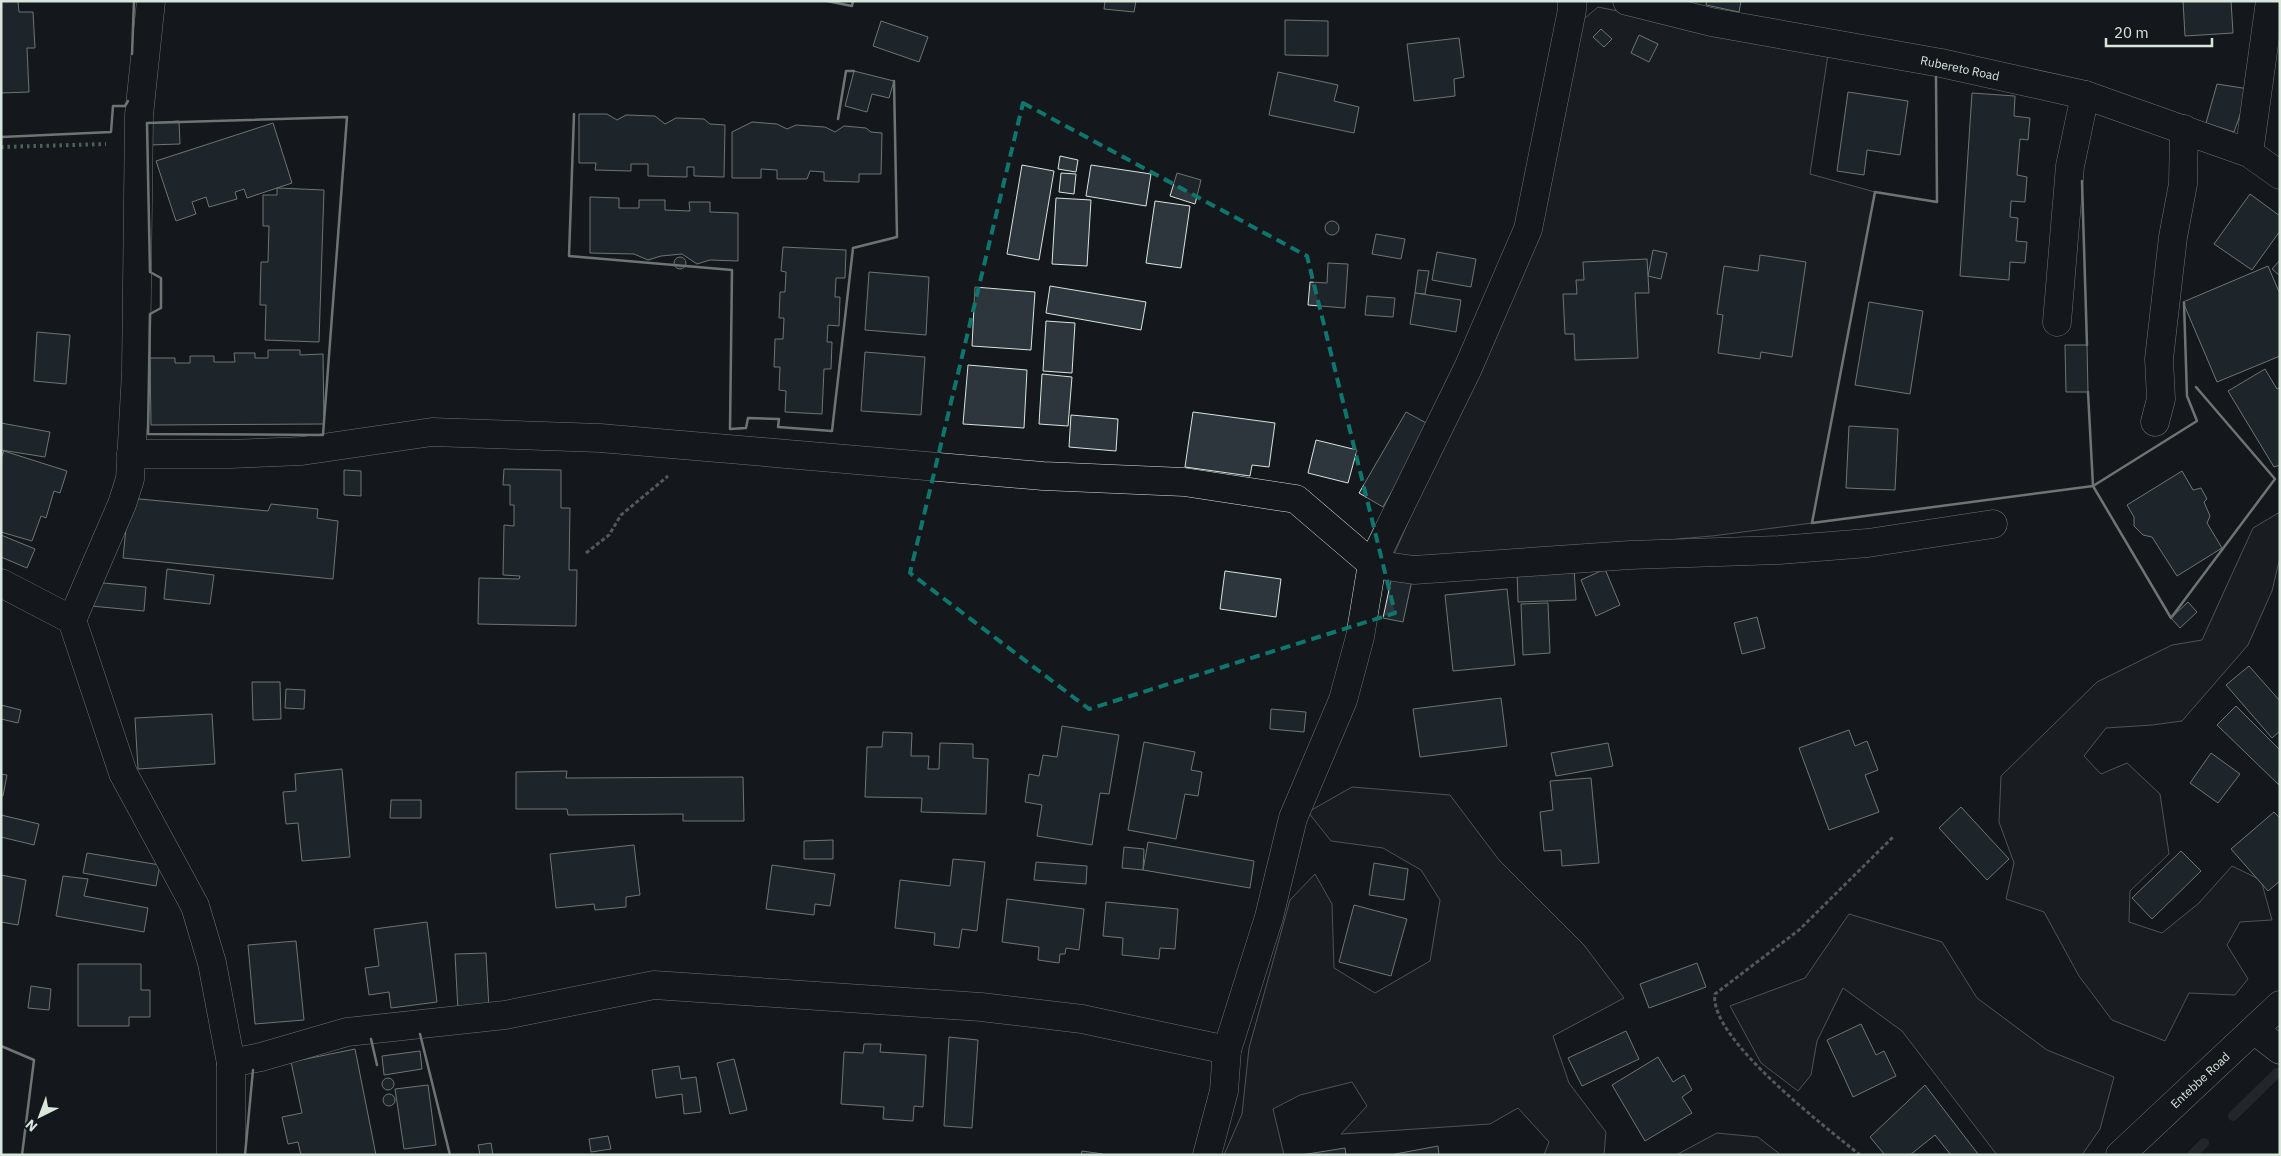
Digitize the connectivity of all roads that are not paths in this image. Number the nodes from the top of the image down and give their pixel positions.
1 (151, 1) edge
2 (1572, 1) edge
3 (1627, 1) edge
4 (2270, 1) edge
5 (2086, 95) junction
6 (2184, 129) junction
7 (2249, 153) junction
8 (2280, 175) edge
9 (2057, 322) dead end
10 (2155, 422) dead end
11 (132, 454) junction
12 (1993, 524) dead end
13 (1372, 564) junction
14 (1, 583) edge
15 (72, 620) junction
16 (2280, 1005) edge
17 (2254, 1030) junction
18 (1227, 1050) junction
19 (2280, 1050) edge
20 (231, 1063) junction
21 (231, 1155) edge
22 (1207, 1155) edge
23 (2120, 1155) edge

1 - 11 street
2 - 13 street
3 - 5 street, Rubereto Road
4 - 7 street
5 - 6 street, Rubereto Road
5 - 9 street
6 - 7 street, Rubereto Road
6 - 10 street
7 - 8 street, Rubereto Road
11 - 13 street
11 - 15 street
12 - 13 street
13 - 18 street
14 - 15 street
15 - 20 street
16 - 17 street, Entebbe Road
17 - 19 street
17 - 23 street, Entebbe Road
18 - 20 street
18 - 22 street
20 - 21 street

